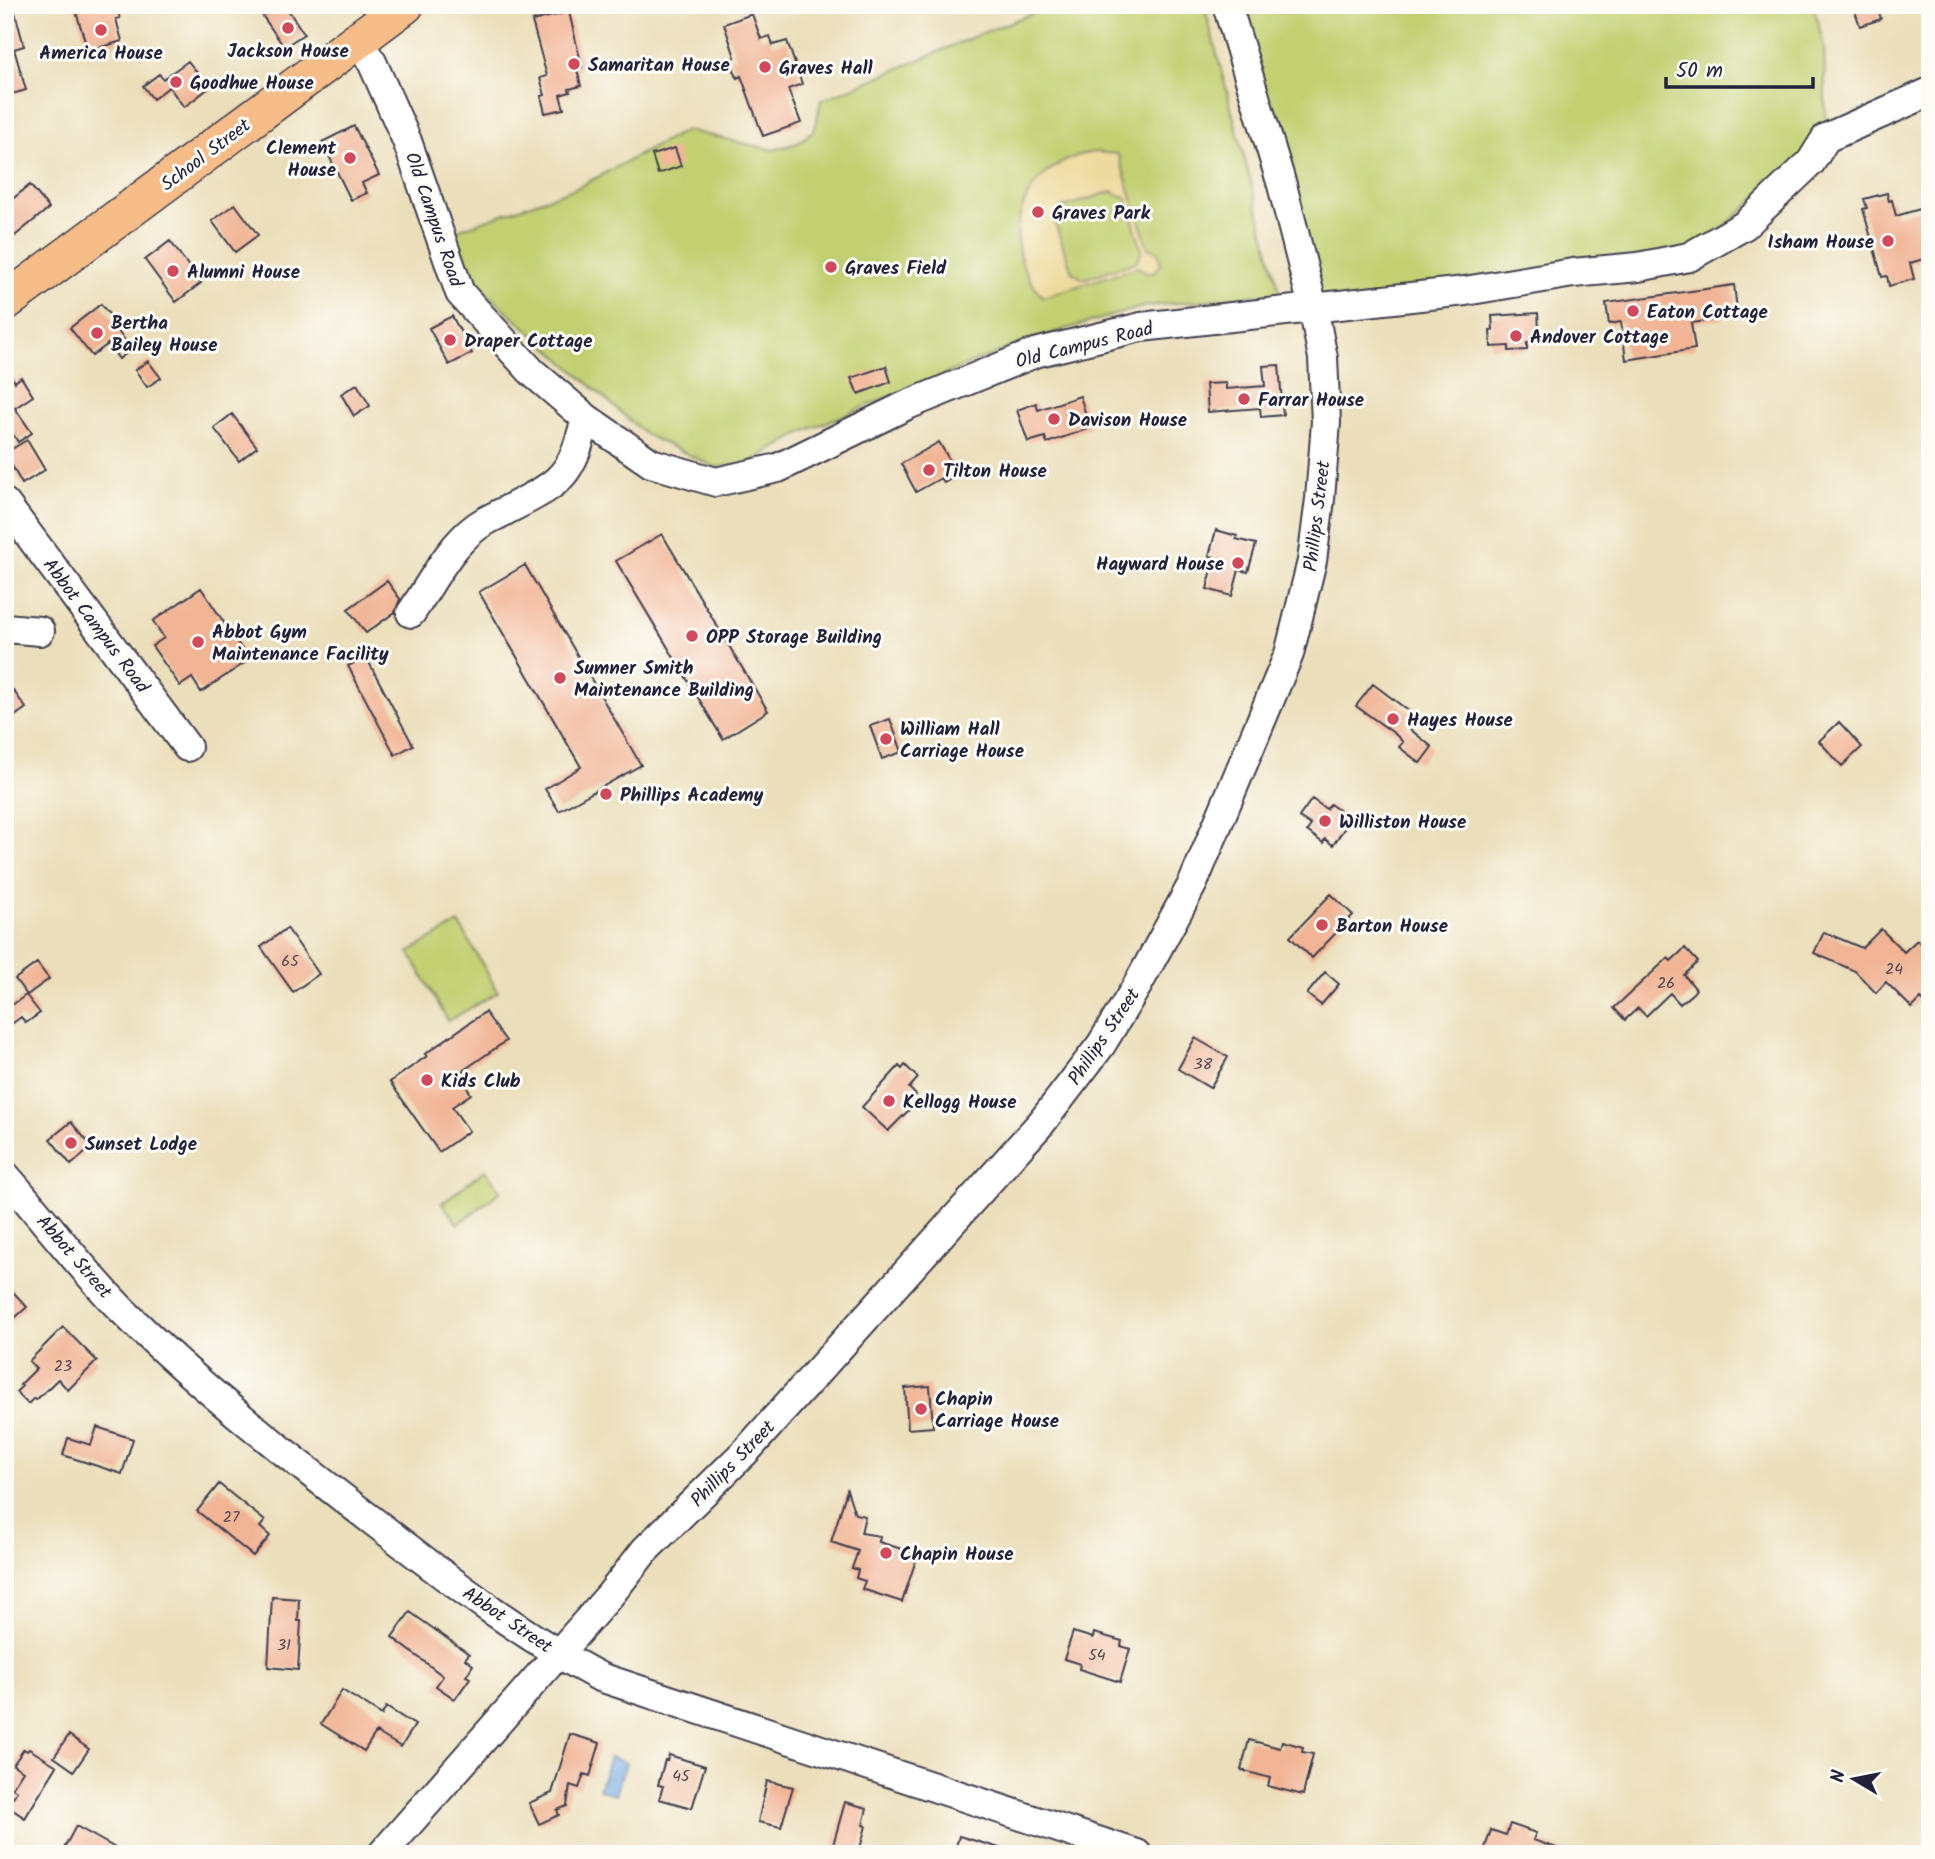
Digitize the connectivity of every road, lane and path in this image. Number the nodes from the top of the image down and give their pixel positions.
1 (405, 5) edge
2 (1227, 5) edge
3 (357, 41) junction
4 (1930, 92) edge
5 (5, 302) edge
6 (1313, 307) junction
7 (586, 418) junction
8 (5, 503) edge
9 (411, 613) dead end
10 (5, 628) edge
11 (40, 631) dead end
12 (187, 747) dead end
13 (5, 1174) edge
14 (559, 1653) junction
15 (383, 1854) edge
16 (1137, 1854) edge

1 - 3 main road, School Street
2 - 6 street, Phillips Street
3 - 5 main road, School Street
3 - 7 street, Old Campus Road
4 - 6 street, Old Campus Road
6 - 7 street, Old Campus Road
6 - 14 street, Phillips Street
7 - 9 street
8 - 12 street, Abbot Campus Road
10 - 11 street
13 - 14 street, Abbot Street
14 - 15 street, Phillips Street
14 - 16 street, Abbot Street

